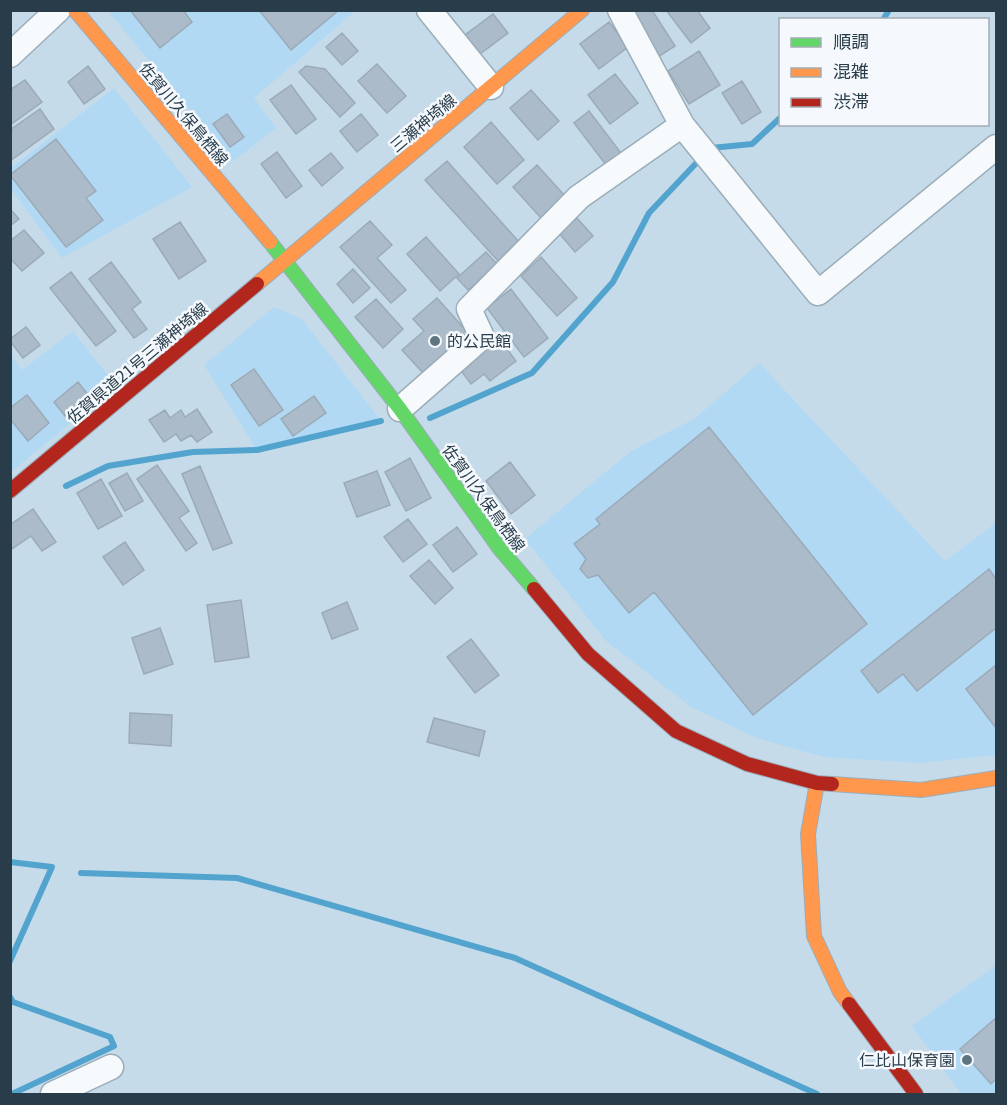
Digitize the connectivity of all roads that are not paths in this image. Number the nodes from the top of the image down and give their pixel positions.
1 (58, 10) edge
2 (75, 10) edge
3 (429, 10) edge
4 (582, 10) edge
5 (620, 10) edge
6 (10, 55) edge
7 (491, 87) junction
8 (690, 134) junction
9 (996, 147) edge
10 (285, 260) junction
11 (400, 409) junction
12 (13, 485) edge
13 (996, 778) edge
14 (817, 783) junction
15 (111, 1067) dead end
16 (53, 1095) edge
17 (916, 1095) edge

1 - 6 street
2 - 10 main road, 佐賀川久保鳥栖線
3 - 7 street
4 - 7 main road, 三瀬神埼線
5 - 8 street
7 - 10 main road, 三瀬神埼線
8 - 9 street
8 - 11 street
10 - 11 main road, 佐賀川久保鳥栖線
10 - 12 main road, 佐賀県道21号三瀬神埼線
11 - 14 main road, 佐賀川久保鳥栖線
13 - 14 main road, 佐賀川久保鳥栖線
14 - 17 main road
15 - 16 street

